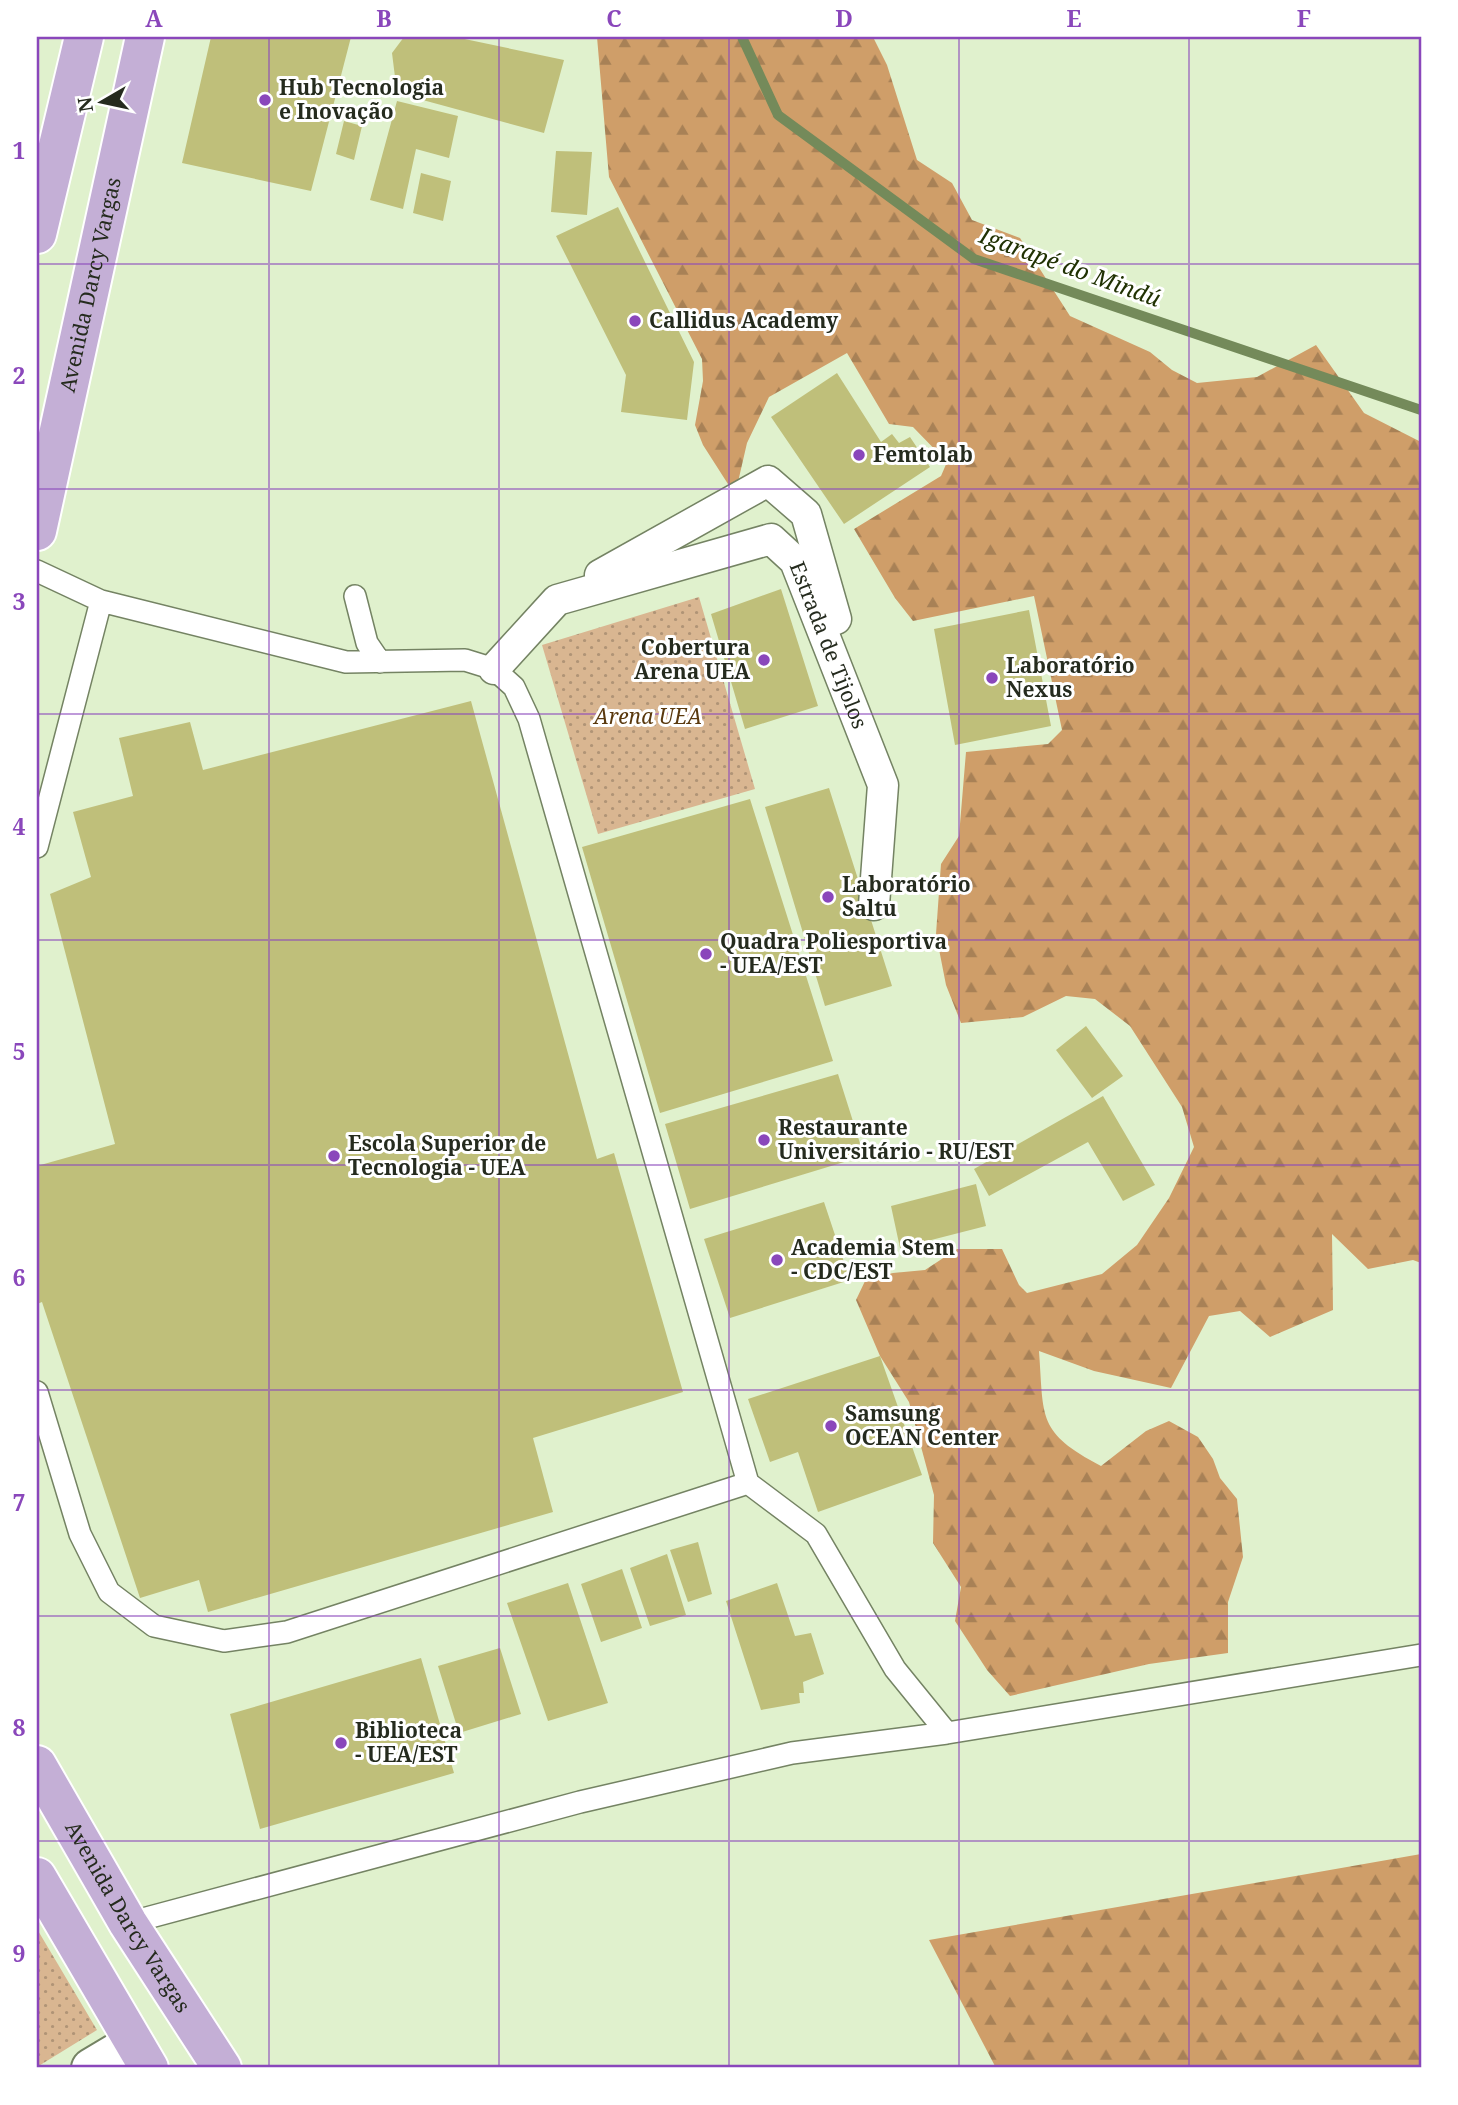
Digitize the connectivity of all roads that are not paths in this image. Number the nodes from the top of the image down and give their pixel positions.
1 (84, 37) edge
2 (145, 37) edge
3 (37, 234) edge
4 (37, 531) edge
5 (37, 571) edge
6 (355, 596) dead end
7 (557, 600) junction
8 (101, 601) junction
9 (380, 662) junction
10 (494, 669) junction
11 (883, 785) junction
12 (37, 847) edge
13 (874, 905) dead end
14 (37, 1392) edge
15 (748, 1483) junction
16 (1421, 1654) edge
17 (947, 1733) junction
18 (37, 1765) edge
19 (37, 1877) edge
20 (128, 1923) junction
21 (141, 2056) edge
22 (91, 2068) edge
23 (222, 2068) edge

1 - 3 main road
2 - 4 main road, Avenida Darcy Vargas
5 - 8 lane
6 - 9 lane
7 - 10 street
7 - 11 street, Estrada de Tijolos
7 - 11 street
8 - 9 lane
8 - 12 lane
9 - 10 lane
10 - 15 lane
11 - 13 street, Estrada de Tijolos
14 - 15 lane
15 - 17 lane
16 - 17 lane
17 - 20 lane
18 - 20 main road, Avenida Darcy Vargas
19 - 21 main road
20 - 23 main road, Avenida Darcy Vargas
21 - 22 street

